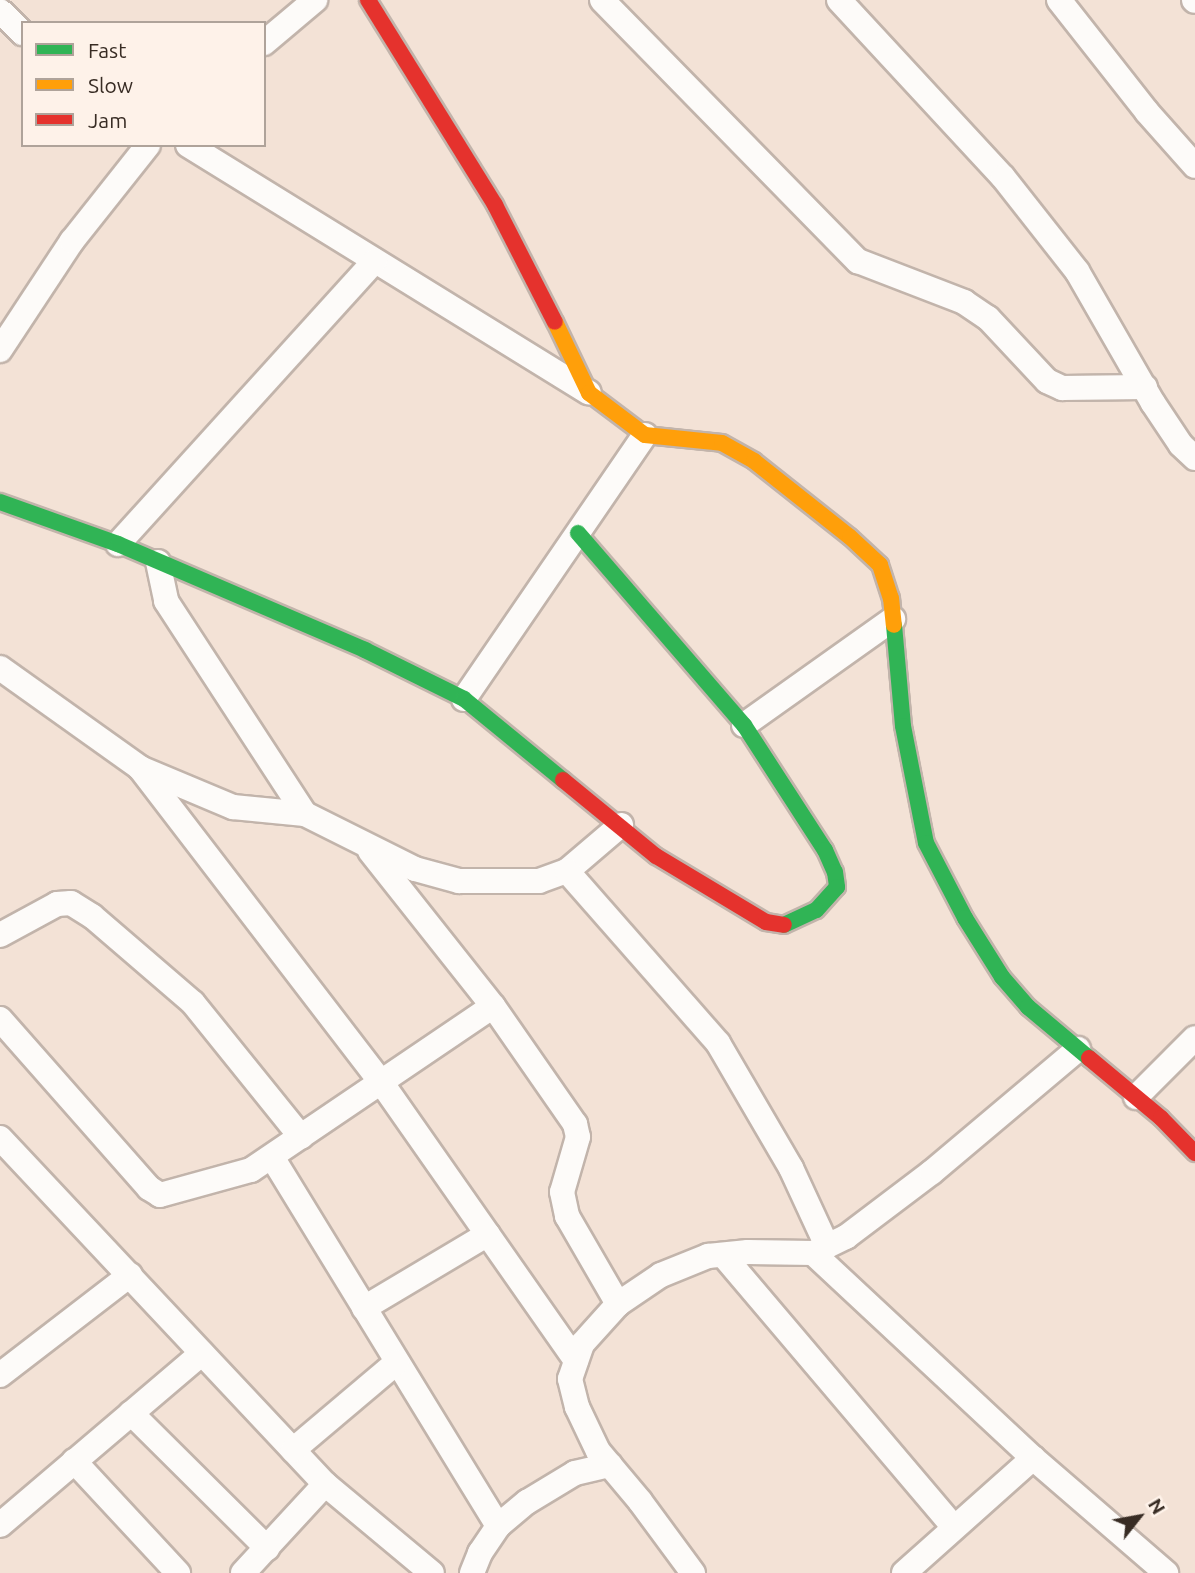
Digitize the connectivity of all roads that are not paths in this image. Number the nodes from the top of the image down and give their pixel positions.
1 (315, 0) edge
2 (368, 0) edge
3 (601, 0) edge
4 (839, 0) edge
5 (1059, 0) edge
6 (0, 12) edge
7 (21, 31) edge
8 (266, 41) edge
9 (145, 147) edge
10 (191, 147) edge
11 (1195, 166) edge
12 (376, 261) junction
13 (0, 350) edge
14 (1144, 387) junction
15 (589, 393) junction
16 (645, 435) junction
17 (1195, 458) edge
18 (0, 502) edge
19 (578, 533) junction
20 (118, 544) junction
21 (158, 562) junction
22 (893, 619) junction
23 (0, 668) edge
24 (464, 699) junction
25 (744, 725) junction
26 (140, 768) junction
27 (305, 814) junction
28 (621, 825) junction
29 (365, 846) junction
30 (567, 871) junction
31 (0, 935) edge
32 (493, 1006) junction
33 (0, 1019) edge
34 (1195, 1038) edge
35 (1078, 1049) junction
36 (381, 1082) junction
37 (1136, 1097) junction
38 (301, 1137) junction
39 (0, 1138) edge
40 (1195, 1153) edge
41 (272, 1157) junction
42 (488, 1234) junction
43 (820, 1250) junction
44 (723, 1255) junction
45 (130, 1275) junction
46 (618, 1304) junction
47 (364, 1308) junction
48 (202, 1353) junction
49 (576, 1361) junction
50 (397, 1362) junction
51 (0, 1374) edge
52 (131, 1413) junction
53 (293, 1450) junction
54 (1033, 1458) junction
55 (74, 1461) junction
56 (610, 1465) junction
57 (326, 1484) junction
58 (0, 1525) edge
59 (498, 1526) junction
60 (954, 1527) junction
61 (267, 1548) junction
62 (245, 1572) edge
63 (178, 1573) edge
64 (432, 1573) edge
65 (472, 1573) edge
66 (693, 1573) edge
67 (904, 1573) edge
68 (1166, 1573) edge

1 - 8 street
2 - 15 street
3 - 14 street
4 - 14 street
5 - 11 street
6 - 7 street
9 - 13 street
10 - 12 street
12 - 15 street
12 - 20 street
14 - 17 street
15 - 16 street
16 - 19 street
16 - 22 street
18 - 20 street
19 - 24 street
19 - 25 street
20 - 21 street
21 - 24 street
21 - 27 street
22 - 25 street
22 - 35 street
23 - 26 street
24 - 28 street
25 - 28 street
26 - 27 street
26 - 36 street
27 - 29 street
28 - 30 street
29 - 30 street
29 - 32 street
30 - 43 street
31 - 38 street
32 - 36 street
32 - 46 street
33 - 41 street
34 - 37 street
35 - 37 street
35 - 43 street
36 - 38 street
36 - 42 street
37 - 40 street
38 - 41 street
39 - 45 street
41 - 47 street
42 - 47 street
42 - 49 street
43 - 44 street
43 - 54 street
44 - 46 street
44 - 60 street
45 - 48 street
45 - 51 street
46 - 49 street
47 - 50 street
48 - 52 street
48 - 53 street
49 - 56 street
50 - 53 street
50 - 59 street
52 - 55 street
52 - 61 street
53 - 57 street
54 - 60 street
54 - 68 street
55 - 58 street
55 - 63 street
56 - 59 street
56 - 66 street
57 - 61 street
57 - 64 street
59 - 65 street
60 - 67 street
61 - 62 street

